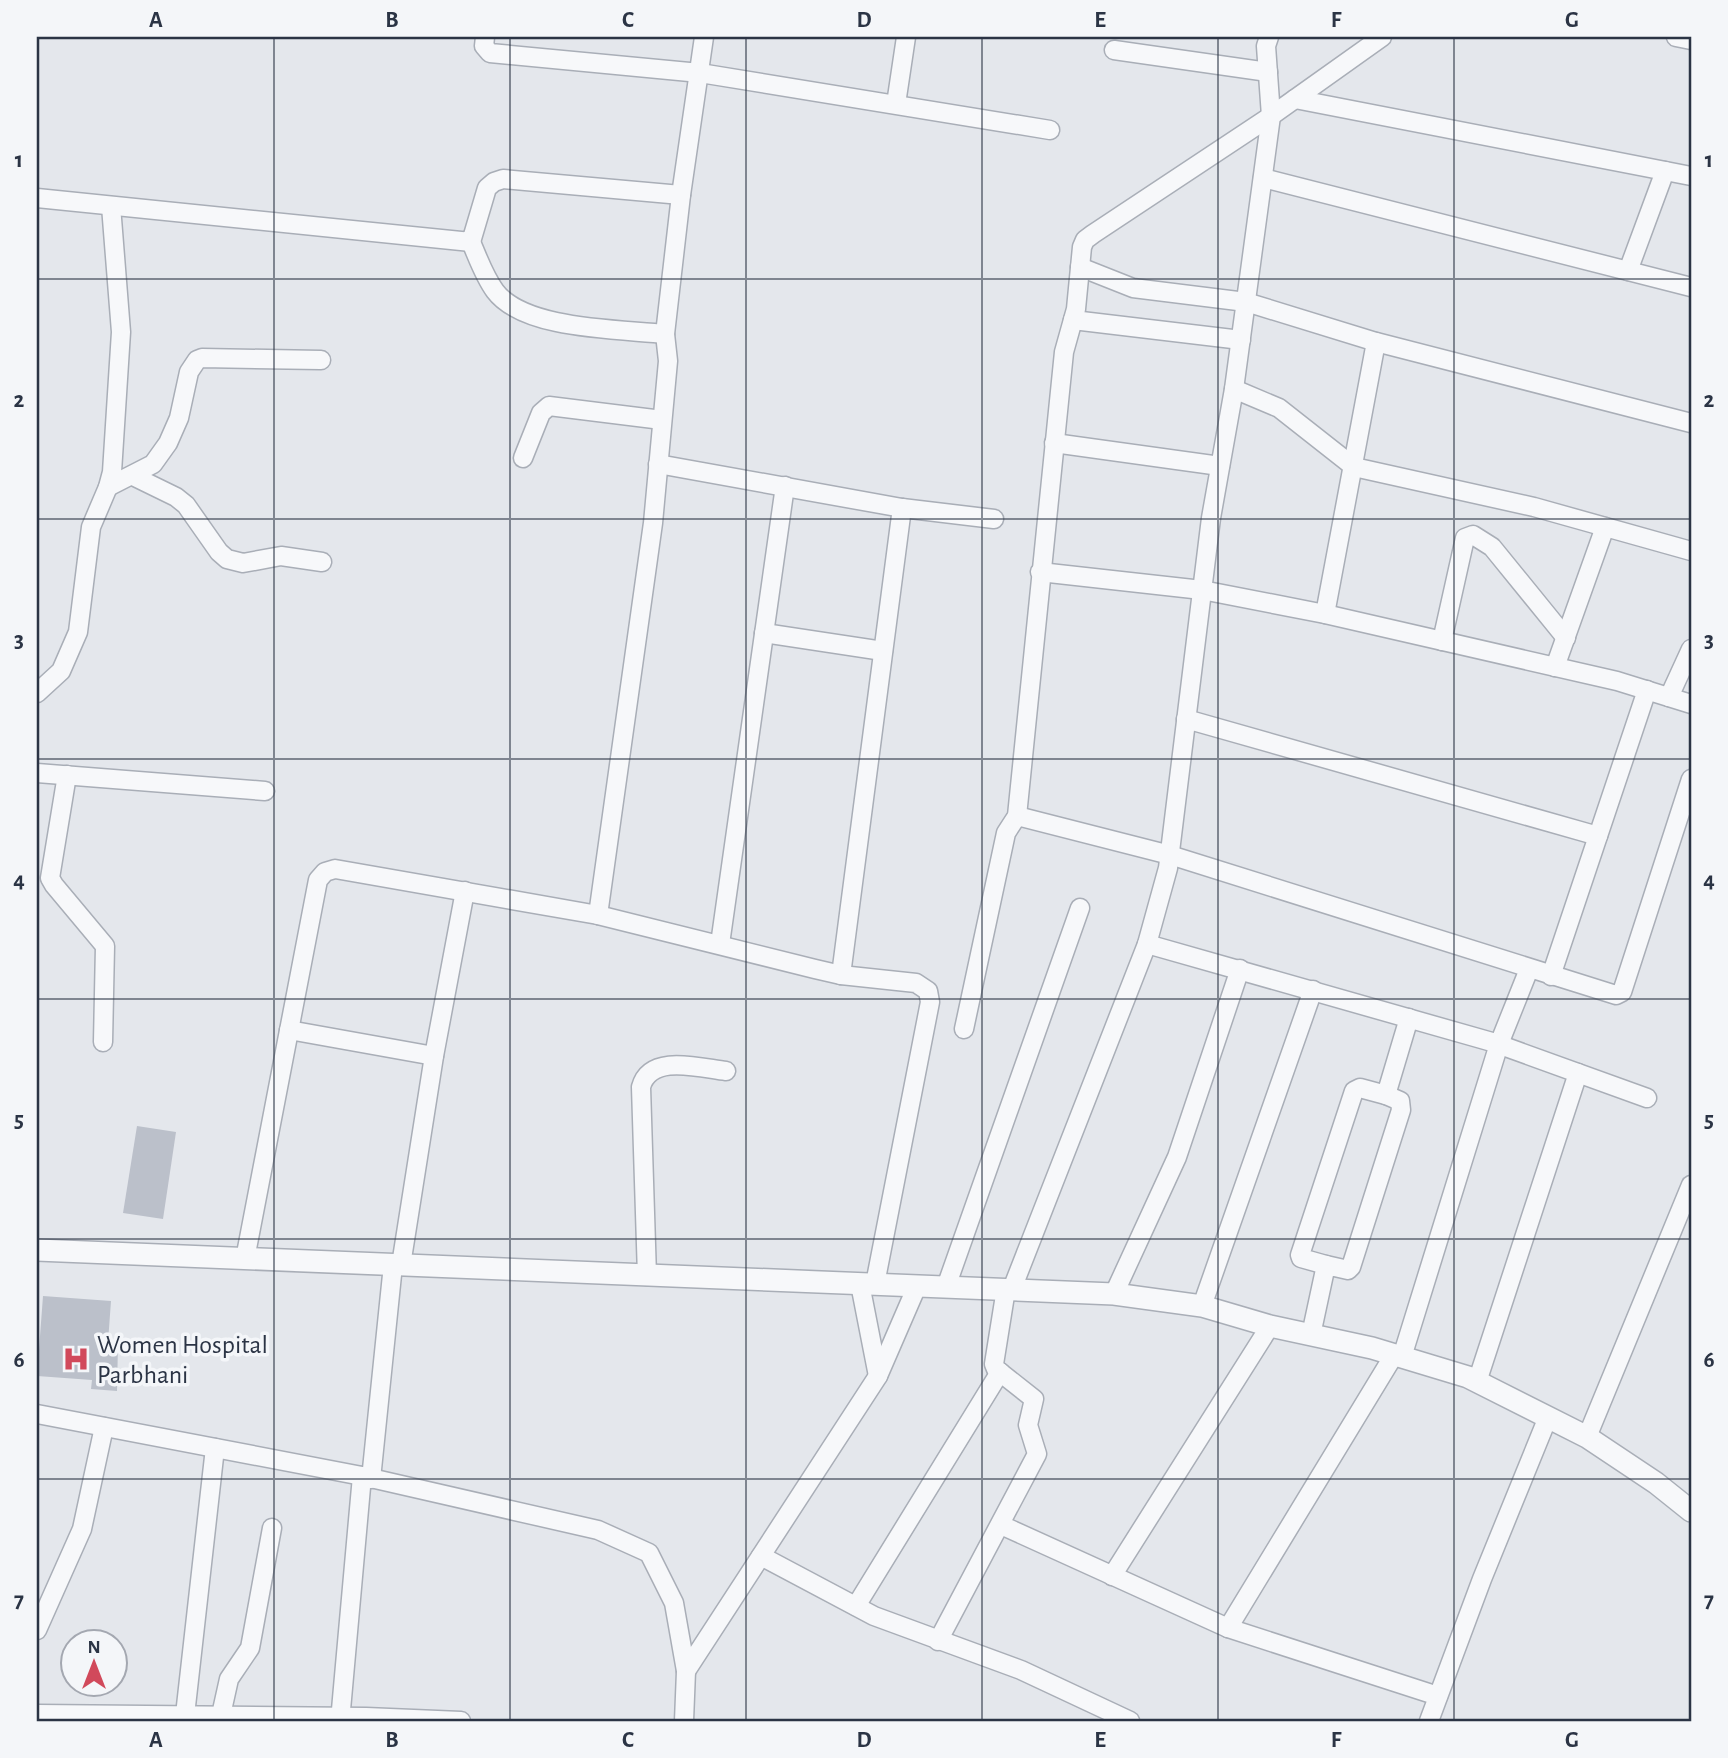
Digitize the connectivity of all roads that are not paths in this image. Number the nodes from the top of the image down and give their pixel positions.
1 (485, 37) edge
2 (704, 37) edge
3 (906, 37) edge
4 (1269, 37) edge
5 (1382, 37) edge
6 (1676, 37) edge
7 (1691, 40) edge
8 (1365, 44) edge
9 (1114, 50) dead end
10 (1268, 72) junction
11 (700, 73) junction
12 (1295, 99) junction
13 (896, 104) junction
14 (1271, 116) junction
15 (1049, 130) dead end
16 (1665, 171) junction
17 (1691, 176) edge
18 (1263, 178) junction
19 (681, 195) junction
20 (37, 198) edge
21 (111, 205) junction
22 (471, 242) junction
23 (1080, 267) junction
24 (1628, 271) junction
25 (1691, 287) edge
26 (1246, 302) junction
27 (1073, 320) junction
28 (665, 334) junction
29 (1241, 340) junction
30 (1376, 342) junction
31 (321, 359) dead end
32 (1234, 389) junction
33 (662, 420) junction
34 (1691, 422) edge
35 (1054, 443) junction
36 (523, 458) dead end
37 (658, 464) junction
38 (1220, 466) junction
39 (1353, 467) junction
40 (133, 475) junction
41 (785, 486) junction
42 (108, 487) junction
43 (902, 508) junction
44 (994, 519) dead end
45 (1605, 527) junction
46 (1691, 551) edge
47 (322, 562) dead end
48 (1040, 572) junction
49 (1202, 590) junction
50 (1325, 614) junction
51 (764, 634) junction
52 (1566, 638) junction
53 (1442, 641) junction
54 (1691, 649) edge
55 (883, 651) junction
56 (1555, 667) junction
57 (39, 687) edge
58 (1647, 690) junction
59 (1669, 697) junction
60 (1691, 704) edge
61 (1186, 719) junction
62 (37, 773) edge
63 (67, 775) junction
64 (1691, 779) edge
65 (265, 791) dead end
66 (1017, 816) junction
67 (1598, 836) junction
68 (1170, 855) junction
69 (465, 891) junction
70 (1080, 908) dead end
71 (598, 915) junction
72 (720, 944) junction
73 (1147, 944) junction
74 (1240, 969) junction
75 (1529, 969) junction
76 (841, 975) junction
77 (1551, 976) junction
78 (1312, 990) junction
79 (1409, 1018) junction
80 (964, 1029) dead end
81 (289, 1030) junction
82 (103, 1042) dead end
83 (1499, 1044) junction
84 (434, 1056) junction
85 (726, 1071) dead end
86 (1578, 1073) junction
87 (1385, 1094) junction
88 (1647, 1098) dead end
89 (1691, 1185) edge
90 (37, 1250) edge
91 (244, 1259) junction
92 (397, 1265) junction
93 (1326, 1265) junction
94 (647, 1276) junction
95 (867, 1284) junction
96 (916, 1286) junction
97 (946, 1287) junction
98 (1009, 1289) junction
99 (1114, 1294) junction
100 (1202, 1306) junction
101 (1270, 1326) junction
102 (1311, 1335) junction
103 (1398, 1356) junction
104 (1000, 1372) junction
105 (878, 1376) junction
106 (1477, 1382) junction
107 (37, 1414) edge
108 (1548, 1417) junction
109 (104, 1427) junction
110 (1587, 1437) junction
111 (215, 1448) junction
112 (366, 1478) junction
113 (1691, 1511) edge
114 (1001, 1525) junction
115 (272, 1528) dead end
116 (761, 1556) junction
117 (1112, 1576) junction
118 (856, 1606) junction
119 (1228, 1628) junction
120 (37, 1630) edge
121 (938, 1641) junction
122 (686, 1671) junction
123 (1438, 1696) junction
124 (37, 1714) edge
125 (186, 1715) junction
126 (222, 1715) junction
127 (340, 1719) edge
128 (398, 1720) edge
129 (461, 1721) edge
130 (684, 1721) edge
131 (1130, 1721) edge
132 (1429, 1721) edge

1 - 11 street
2 - 11 street
3 - 13 street
4 - 10 street
5 - 8 street
6 - 7 street
8 - 12 street
9 - 10 street
10 - 14 street
11 - 13 street
11 - 19 street
12 - 14 street
12 - 16 street
13 - 15 street
14 - 18 street
14 - 23 street
16 - 17 street
16 - 24 street
18 - 24 street
18 - 26 street
19 - 22 street
19 - 28 street
20 - 21 street
21 - 22 street
21 - 42 street
22 - 28 street
23 - 26 street
23 - 27 street
24 - 25 street
26 - 29 street
26 - 30 street
27 - 29 street
27 - 35 street
28 - 33 street
29 - 32 street
30 - 34 street
30 - 39 street
31 - 40 street
32 - 38 street
32 - 39 street
33 - 36 street
33 - 37 street
35 - 38 street
35 - 48 street
37 - 41 street
37 - 71 street
38 - 49 street
39 - 45 street
39 - 50 street
40 - 42 street
40 - 47 street
41 - 43 street
41 - 51 street
42 - 57 street
43 - 44 street
43 - 55 street
45 - 46 street
45 - 52 street
48 - 49 street
48 - 66 street
49 - 50 street
49 - 61 street
50 - 53 street
51 - 55 street
51 - 72 street
52 - 53 street
52 - 56 street
53 - 56 street
54 - 59 street
55 - 76 street
56 - 58 street
58 - 59 street
58 - 67 street
59 - 60 street
61 - 67 street
61 - 68 street
62 - 63 street
63 - 65 street
63 - 82 street
64 - 77 street
66 - 68 street
66 - 80 street
67 - 77 street
68 - 73 street
68 - 75 street
69 - 71 street
69 - 81 street
69 - 84 street
70 - 97 street
71 - 72 street
72 - 76 street
73 - 74 street
73 - 98 street
74 - 78 street
74 - 99 street
75 - 77 street
75 - 83 street
76 - 95 street
78 - 79 street
78 - 100 street
79 - 83 street
79 - 87 street
81 - 84 street
81 - 91 street
83 - 86 street
83 - 103 street
84 - 92 street
85 - 94 street
86 - 88 street
86 - 106 street
87 - 93 street
87 - 93 street
89 - 110 street
90 - 91 street
91 - 92 street
92 - 94 street
92 - 112 street
93 - 102 street
94 - 95 street
95 - 96 street
95 - 105 street
96 - 97 street
96 - 105 street
97 - 98 street
98 - 99 street
98 - 104 street
99 - 100 street
100 - 101 street
101 - 102 street
101 - 117 street
102 - 103 street
103 - 106 street
103 - 119 street
104 - 114 street
104 - 118 street
105 - 116 street
106 - 108 street
107 - 109 street
108 - 110 street
108 - 123 street
109 - 111 street
109 - 120 street
110 - 113 street
111 - 112 street
111 - 125 street
112 - 122 street
112 - 127 street
114 - 117 street
114 - 121 street
115 - 126 street
116 - 118 street
116 - 122 street
117 - 119 street
118 - 121 street
119 - 123 street
121 - 131 street
122 - 130 street
123 - 132 street
124 - 125 street
125 - 126 street
126 - 127 street
127 - 128 street
128 - 129 street

